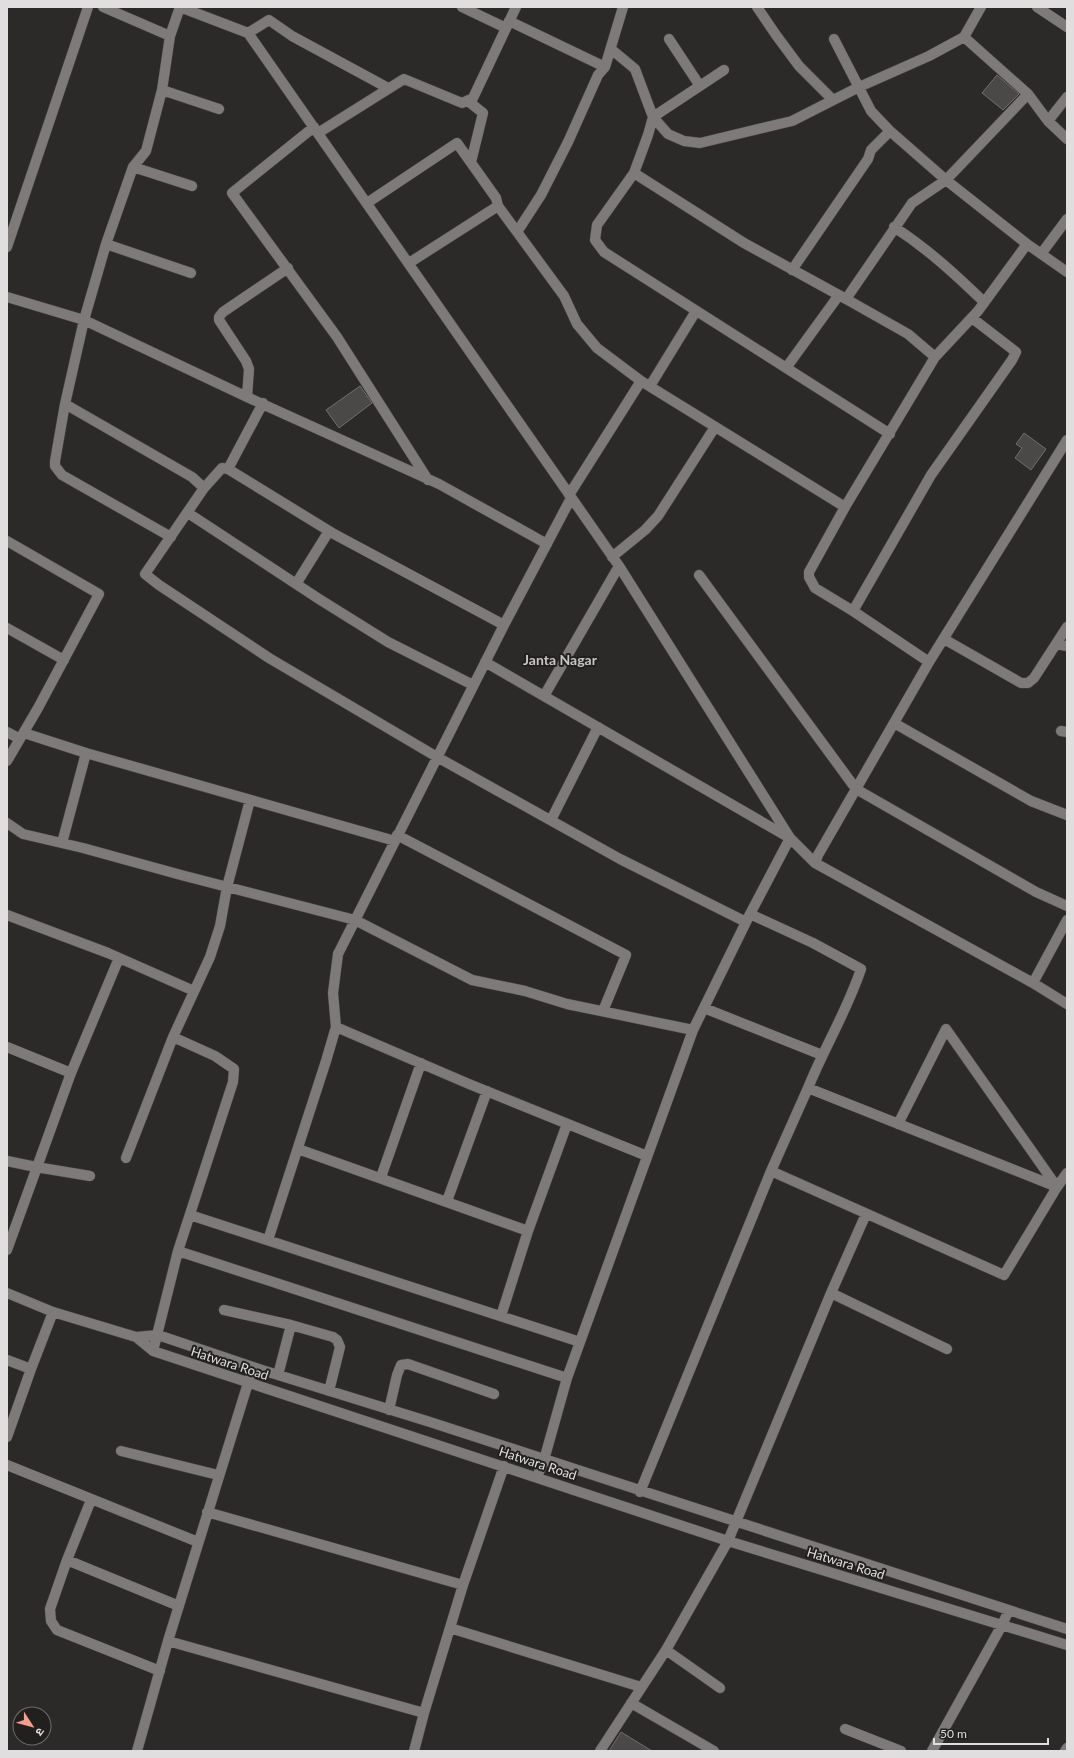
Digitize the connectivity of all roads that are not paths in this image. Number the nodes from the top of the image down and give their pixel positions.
1 (88, 7) edge
2 (103, 7) edge
3 (180, 7) edge
4 (462, 7) edge
5 (516, 7) edge
6 (623, 7) edge
7 (757, 7) edge
8 (980, 7) edge
9 (1037, 7) edge
10 (507, 25) junction
11 (1067, 27) edge
12 (248, 33) junction
13 (170, 36) junction
14 (964, 38) junction
15 (669, 39) dead end
16 (834, 39) dead end
17 (611, 49) junction
18 (605, 67) junction
19 (724, 70) dead end
20 (700, 86) junction
21 (859, 87) junction
22 (388, 88) junction
23 (162, 90) junction
24 (1028, 94) junction
25 (1067, 97) edge
26 (833, 100) junction
27 (468, 101) junction
28 (219, 109) dead end
29 (653, 117) junction
30 (1048, 121) junction
31 (316, 130) junction
32 (890, 131) junction
33 (1067, 139) edge
34 (471, 162) junction
35 (134, 167) junction
36 (634, 173) junction
37 (946, 180) junction
38 (192, 186) dead end
39 (366, 203) junction
40 (498, 206) junction
41 (1067, 220) edge
42 (894, 227) junction
43 (517, 232) junction
44 (106, 244) junction
45 (1027, 244) junction
46 (7, 247) edge
47 (1041, 254) junction
48 (409, 263) junction
49 (288, 268) junction
50 (792, 270) junction
51 (1067, 272) edge
52 (191, 273) dead end
53 (7, 297) edge
54 (843, 297) junction
55 (984, 302) junction
56 (696, 311) junction
57 (972, 318) junction
58 (84, 320) junction
59 (935, 357) junction
60 (786, 368) junction
61 (641, 381) junction
62 (650, 386) junction
63 (247, 397) junction
64 (65, 404) junction
65 (263, 404) junction
66 (715, 427) junction
67 (890, 434) junction
68 (1067, 440) edge
69 (228, 469) junction
70 (428, 480) junction
71 (204, 488) junction
72 (570, 496) junction
73 (845, 507) junction
74 (188, 512) junction
75 (329, 531) junction
76 (170, 537) junction
77 (7, 541) edge
78 (547, 544) junction
79 (612, 557) junction
80 (619, 566) junction
81 (699, 575) dead end
82 (296, 584) junction
83 (853, 611) junction
84 (504, 624) junction
85 (1067, 627) edge
86 (7, 628) edge
87 (944, 639) junction
88 (1056, 644) junction
89 (1067, 646) edge
90 (64, 660) junction
91 (485, 662) junction
92 (929, 662) junction
93 (473, 685) junction
94 (544, 696) junction
95 (894, 723) junction
96 (598, 727) junction
97 (7, 732) edge
98 (22, 736) junction
99 (86, 753) junction
100 (436, 757) junction
101 (7, 761) edge
102 (856, 789) junction
103 (250, 800) junction
104 (1067, 815) edge
105 (551, 820) junction
106 (7, 823) edge
107 (396, 838) junction
108 (790, 838) junction
109 (62, 843) junction
110 (815, 863) junction
111 (227, 887) junction
112 (1067, 906) edge
113 (7, 915) edge
114 (748, 918) junction
115 (355, 920) junction
116 (1067, 920) edge
117 (119, 958) junction
118 (1033, 983) junction
119 (194, 991) junction
120 (1067, 1004) edge
121 (704, 1008) junction
122 (603, 1010) junction
123 (336, 1027) junction
124 (693, 1030) junction
125 (173, 1037) junction
126 (7, 1048) edge
127 (822, 1055) junction
128 (421, 1064) junction
129 (71, 1073) junction
130 (808, 1088) junction
131 (487, 1091) junction
132 (567, 1124) junction
133 (898, 1124) junction
134 (298, 1149) junction
135 (647, 1156) junction
136 (126, 1158) dead end
137 (7, 1161) edge
138 (36, 1167) junction
139 (771, 1171) junction
140 (1067, 1173) edge
141 (90, 1176) dead end
142 (381, 1178) junction
143 (1057, 1187) junction
144 (447, 1201) junction
145 (866, 1214) junction
146 (190, 1215) junction
147 (528, 1231) junction
148 (268, 1240) junction
149 (7, 1250) edge
150 (178, 1251) junction
151 (7, 1293) edge
152 (831, 1293) junction
153 (224, 1310) dead end
154 (54, 1312) junction
155 (501, 1316) junction
156 (291, 1325) junction
157 (158, 1335) junction
158 (136, 1337) junction
159 (580, 1342) junction
160 (947, 1349) dead end
161 (153, 1351) junction
162 (7, 1360) edge
163 (253, 1367) junction
164 (31, 1369) junction
165 (278, 1375) junction
166 (567, 1378) junction
167 (248, 1383) junction
168 (330, 1391) junction
169 (494, 1394) dead end
170 (389, 1410) junction
171 (7, 1437) edge
172 (121, 1451) dead end
173 (544, 1460) junction
174 (7, 1465) edge
175 (504, 1466) junction
176 (218, 1475) junction
177 (537, 1477) junction
178 (640, 1492) junction
179 (91, 1500) junction
180 (207, 1512) junction
181 (737, 1523) junction
182 (728, 1541) junction
183 (198, 1542) junction
184 (67, 1560) junction
185 (463, 1584) junction
186 (179, 1606) junction
187 (1009, 1610) junction
188 (1002, 1625) junction
189 (450, 1628) junction
190 (1067, 1629) edge
191 (168, 1641) junction
192 (1067, 1645) edge
193 (666, 1650) junction
194 (160, 1671) junction
195 (641, 1687) junction
196 (720, 1688) dead end
197 (631, 1704) junction
198 (424, 1713) junction
199 (845, 1729) dead end
200 (1067, 1748) edge
201 (137, 1751) edge
202 (414, 1751) edge
203 (600, 1751) edge
204 (714, 1751) edge
205 (901, 1751) edge
206 (932, 1751) edge
207 (1065, 1751) edge

1 - 46 street
2 - 13 street
3 - 12 street
3 - 13 street
4 - 10 street
5 - 10 street
6 - 17 street
7 - 26 street
8 - 14 street
9 - 11 street
10 - 18 street
10 - 27 street
12 - 22 street
12 - 31 street
13 - 23 street
14 - 21 street
14 - 24 street
15 - 20 street
16 - 21 street
17 - 18 street
17 - 29 street
18 - 43 street
19 - 20 street
20 - 29 street
21 - 26 street
21 - 32 street
22 - 27 street
22 - 31 street
23 - 28 street
23 - 35 street
24 - 30 street
24 - 37 street
25 - 30 street
26 - 29 street
27 - 34 street
29 - 36 street
30 - 33 street
31 - 39 street
31 - 49 street
32 - 37 street
32 - 50 street
34 - 39 street
34 - 40 street
35 - 38 street
35 - 44 street
36 - 50 street
36 - 56 street
37 - 42 street
37 - 45 street
39 - 48 street
40 - 43 street
40 - 48 street
41 - 47 street
42 - 54 street
42 - 55 street
43 - 61 street
44 - 52 street
44 - 58 street
45 - 47 street
45 - 55 street
47 - 51 street
48 - 72 street
49 - 63 street
49 - 70 street
50 - 54 street
53 - 58 street
54 - 59 street
54 - 60 street
55 - 57 street
56 - 60 street
56 - 62 street
57 - 59 street
57 - 83 street
58 - 63 street
58 - 64 street
59 - 67 street
60 - 67 street
61 - 62 street
61 - 72 street
62 - 66 street
63 - 65 street
64 - 71 street
64 - 76 street
65 - 69 street
65 - 70 street
66 - 73 street
66 - 79 street
67 - 73 street
68 - 87 street
69 - 71 street
69 - 75 street
70 - 78 street
71 - 74 street
72 - 78 street
72 - 79 street
73 - 83 street
74 - 76 street
74 - 82 street
75 - 82 street
75 - 84 street
76 - 100 street
77 - 90 street
78 - 84 street
79 - 80 street
80 - 94 street
80 - 108 street
81 - 102 street
82 - 93 street
83 - 92 street
84 - 91 street
85 - 88 street
86 - 90 street
87 - 88 street
87 - 92 street
88 - 89 street
90 - 98 street
91 - 93 street
91 - 94 street
92 - 95 street
93 - 100 street
94 - 96 street
95 - 102 street
95 - 104 street
96 - 105 street
96 - 108 street
97 - 98 street
98 - 99 street
98 - 101 street
99 - 103 street
99 - 109 street
100 - 105 street
100 - 107 street
102 - 110 street
102 - 112 street
103 - 107 street
103 - 111 street
105 - 114 street
106 - 109 street
107 - 115 street
107 - 122 street
108 - 110 street
108 - 114 street
109 - 111 street
110 - 118 street
111 - 115 street
111 - 119 street
113 - 117 street
114 - 121 street
114 - 127 street
115 - 122 street
115 - 123 street
116 - 118 street
117 - 119 street
117 - 129 street
118 - 120 street
119 - 125 street
121 - 124 street
121 - 127 street
122 - 124 street
123 - 128 street
123 - 134 street
124 - 135 street
125 - 136 street
125 - 146 street
126 - 129 street
127 - 130 street
128 - 131 street
128 - 142 street
129 - 138 street
130 - 133 street
130 - 139 street
131 - 132 street
131 - 144 street
132 - 135 street
132 - 147 street
133 - 143 street
133 - 143 street
134 - 142 street
134 - 148 street
135 - 159 street
137 - 138 street
138 - 141 street
138 - 149 street
139 - 145 street
139 - 178 street
140 - 143 street
142 - 144 street
143 - 145 street
144 - 147 street
145 - 152 street
146 - 148 street
146 - 150 street
147 - 155 street
148 - 155 street
150 - 157 street
150 - 166 street
151 - 154 street, Hatwara Road
152 - 160 street
152 - 181 street
153 - 156 street
154 - 158 street, Hatwara Road
154 - 164 street
155 - 159 street
156 - 165 street
156 - 168 street
157 - 158 street
157 - 161 street
157 - 163 street
158 - 161 street, Hatwara Road
159 - 166 street
161 - 167 street, Hatwara Road
162 - 164 street
163 - 165 street
163 - 167 street
164 - 171 street
165 - 168 street
166 - 173 street
167 - 175 street, Hatwara Road
167 - 176 street
168 - 170 street
169 - 170 street
170 - 173 street
172 - 176 street
173 - 177 street
173 - 178 street
174 - 179 street
175 - 177 street, Hatwara Road
175 - 185 street
176 - 180 street
177 - 182 street, Hatwara Road
178 - 181 street
179 - 183 street
179 - 184 street
180 - 183 street
180 - 185 street
181 - 182 street
181 - 187 street
182 - 188 street, Hatwara Road
182 - 193 street
183 - 186 street
184 - 186 street
184 - 194 street
185 - 189 street
186 - 191 street
187 - 188 street
187 - 190 street
188 - 192 street, Hatwara Road
188 - 206 street
189 - 195 street
189 - 198 street
191 - 194 street
191 - 198 street
193 - 195 street
193 - 196 street
194 - 201 street
195 - 197 street
197 - 203 street
197 - 204 street
198 - 202 street
199 - 205 street
200 - 207 street

